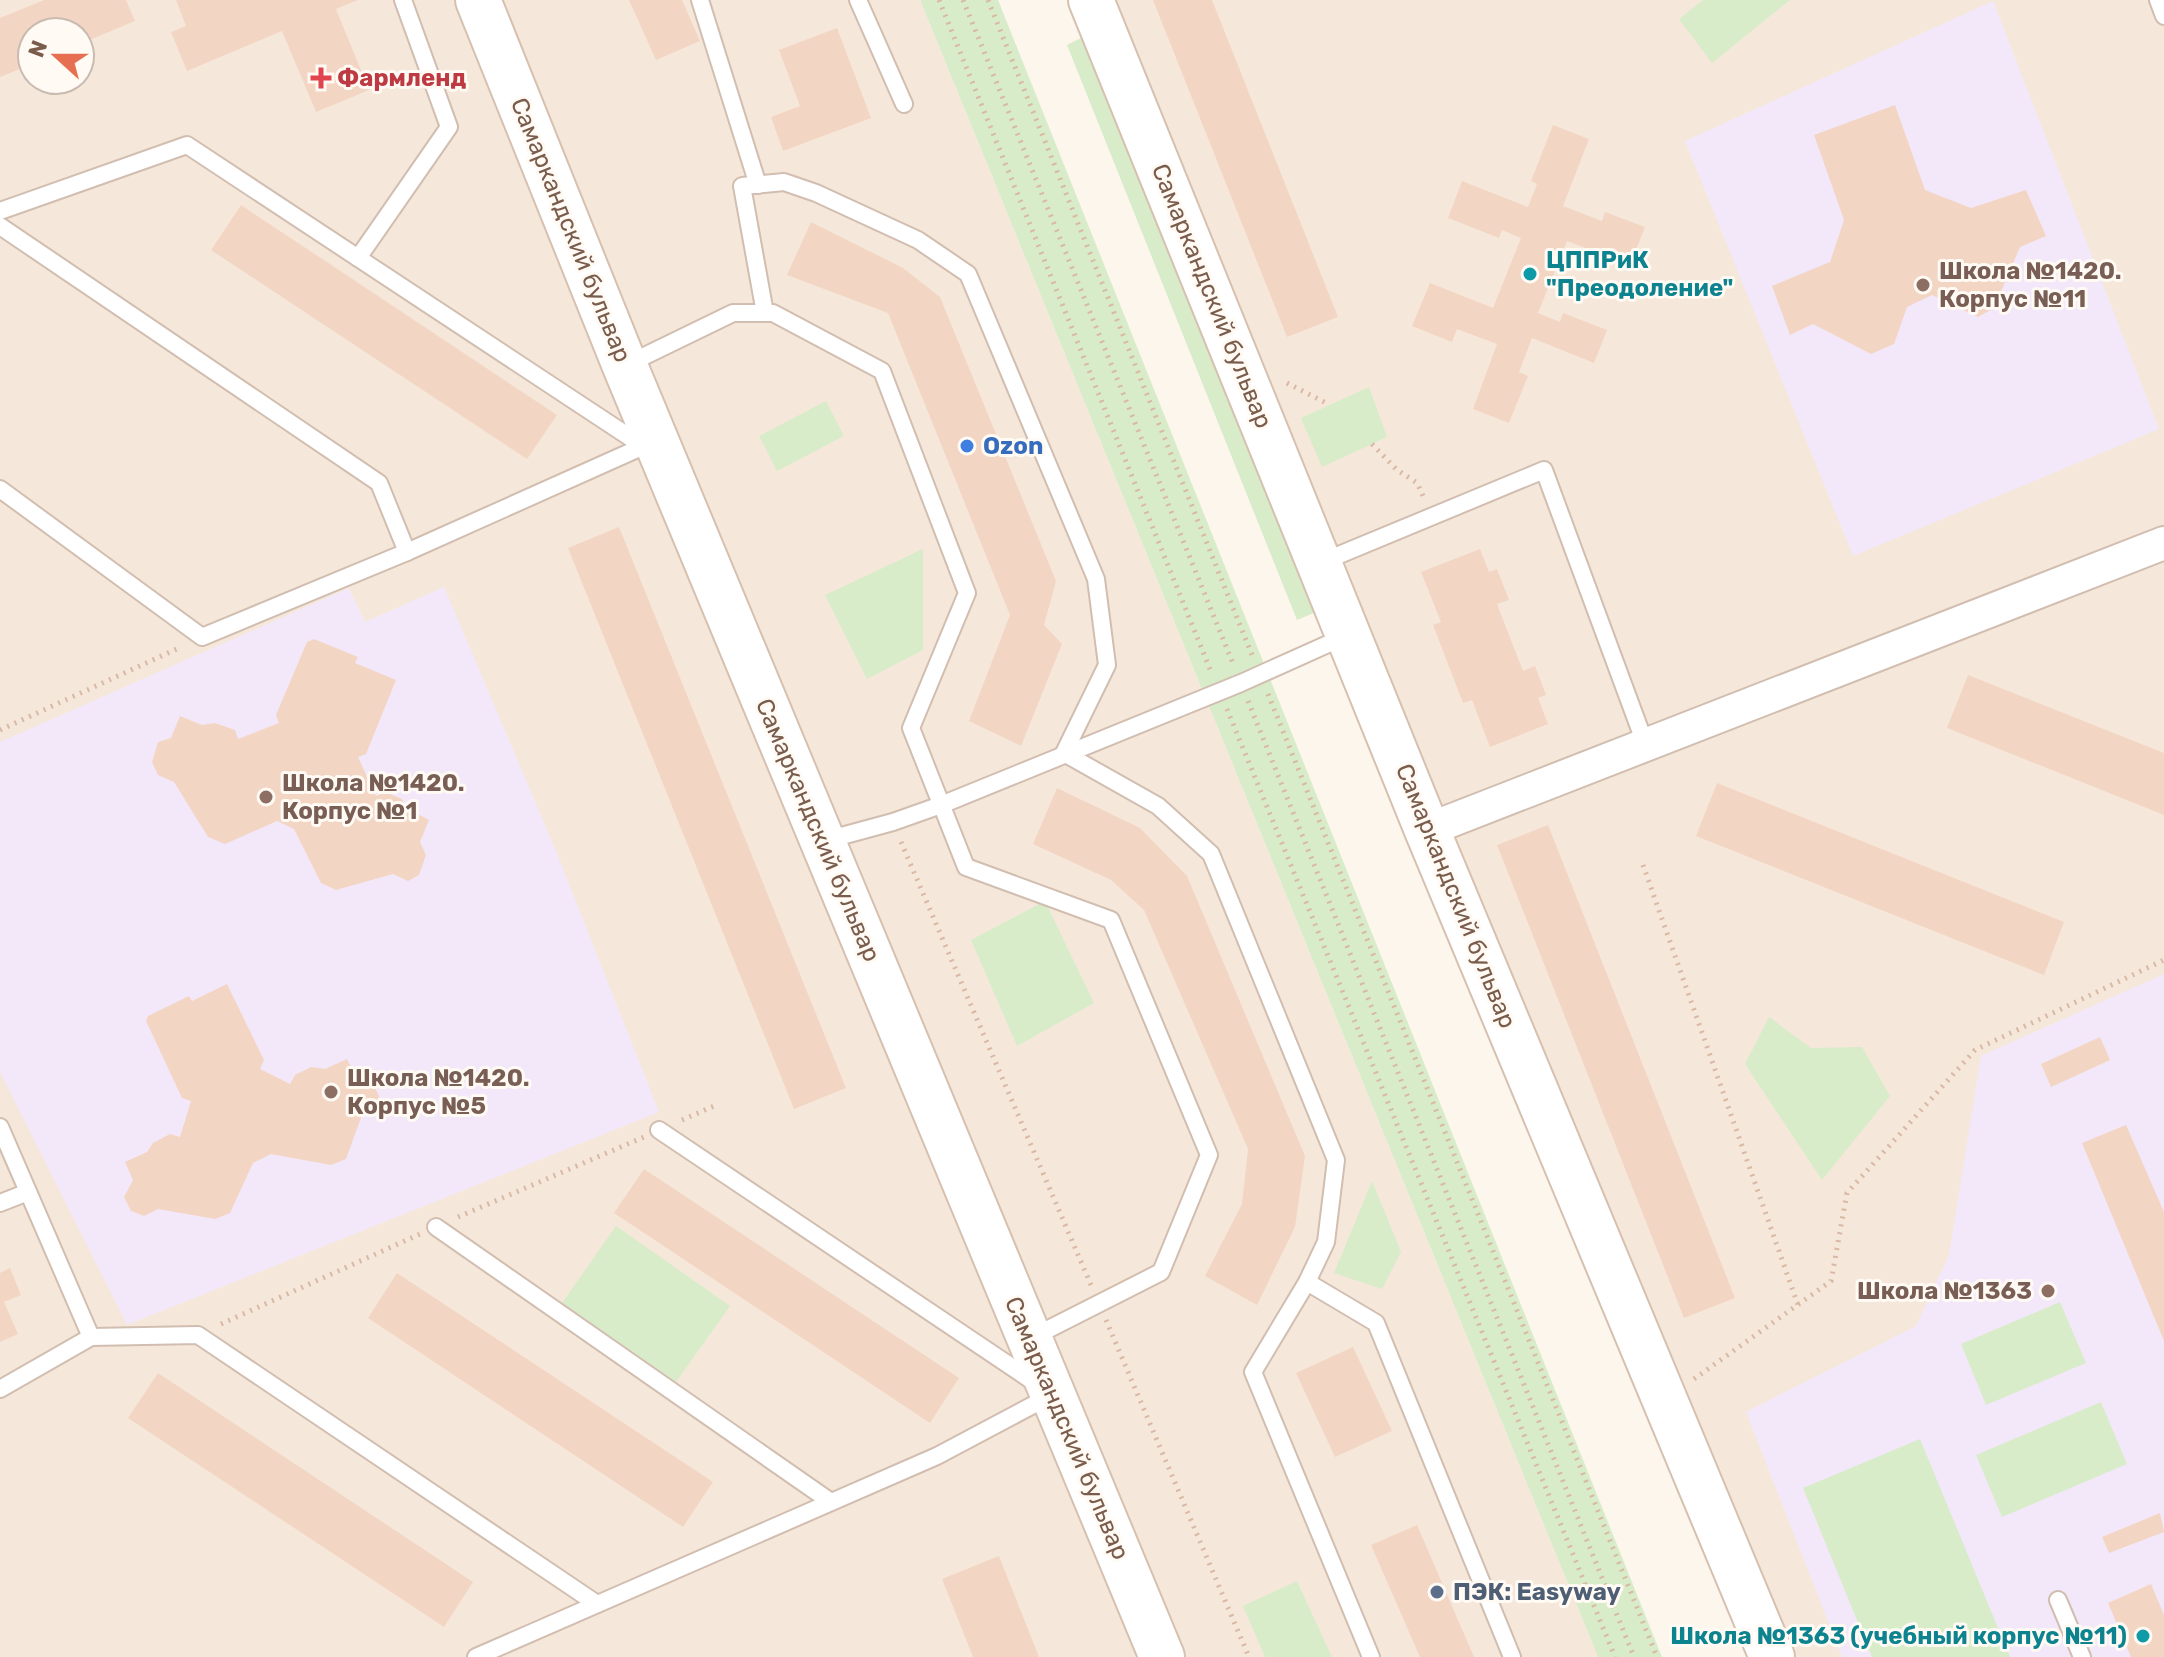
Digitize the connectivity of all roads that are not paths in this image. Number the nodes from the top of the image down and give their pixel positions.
1 (403, 0) edge
2 (478, 0) edge
3 (700, 0) edge
4 (858, 0) edge
5 (1091, 0) edge
6 (2158, 0) edge
7 (2164, 16) edge
8 (904, 104) dead end
9 (758, 185) junction
10 (0, 211) edge
11 (0, 226) edge
12 (358, 258) junction
13 (765, 313) junction
14 (625, 366) junction
15 (650, 443) junction
16 (0, 489) edge
17 (2164, 543) edge
18 (407, 552) junction
19 (1320, 563) junction
20 (1349, 634) junction
21 (1646, 746) junction
22 (1064, 753) junction
23 (941, 805) junction
24 (1427, 830) junction
25 (822, 841) junction
26 (0, 1127) edge
27 (659, 1130) dead end
28 (28, 1192) junction
29 (0, 1203) edge
30 (436, 1227) dead end
31 (1307, 1282) junction
32 (91, 1337) junction
33 (1030, 1339) junction
34 (0, 1389) edge
35 (1053, 1395) junction
36 (831, 1502) junction
37 (2058, 1600) dead end
38 (597, 1604) junction
39 (476, 1657) edge
40 (1162, 1657) edge
41 (1371, 1657) edge
42 (1512, 1657) edge
43 (1772, 1657) edge
44 (2082, 1657) edge

1 - 12 lane
2 - 14 street, Самаркандский бульвар
3 - 9 lane
4 - 8 lane
5 - 19 street, Самаркандский бульвар
6 - 7 lane
9 - 13 lane
9 - 22 lane
10 - 12 lane
11 - 18 lane
12 - 15 lane
13 - 14 lane
13 - 23 lane
14 - 15 street, Самаркандский бульвар
15 - 18 lane
15 - 25 street, Самаркандский бульвар
16 - 18 lane
17 - 21 street
19 - 20 street, Самаркандский бульвар
19 - 21 lane
20 - 22 lane
20 - 24 street, Самаркандский бульвар
21 - 24 street
22 - 23 lane
22 - 31 lane
23 - 25 lane
23 - 33 lane
24 - 43 street, Самаркандский бульвар
25 - 33 street, Самаркандский бульвар
26 - 28 lane
27 - 35 lane
28 - 29 lane
28 - 32 lane
30 - 36 lane
31 - 41 lane
31 - 42 lane
32 - 34 lane
32 - 38 lane
33 - 35 street, Самаркандский бульвар
35 - 36 lane
35 - 40 street, Самаркандский бульвар
36 - 38 lane
37 - 44 lane
38 - 39 lane

